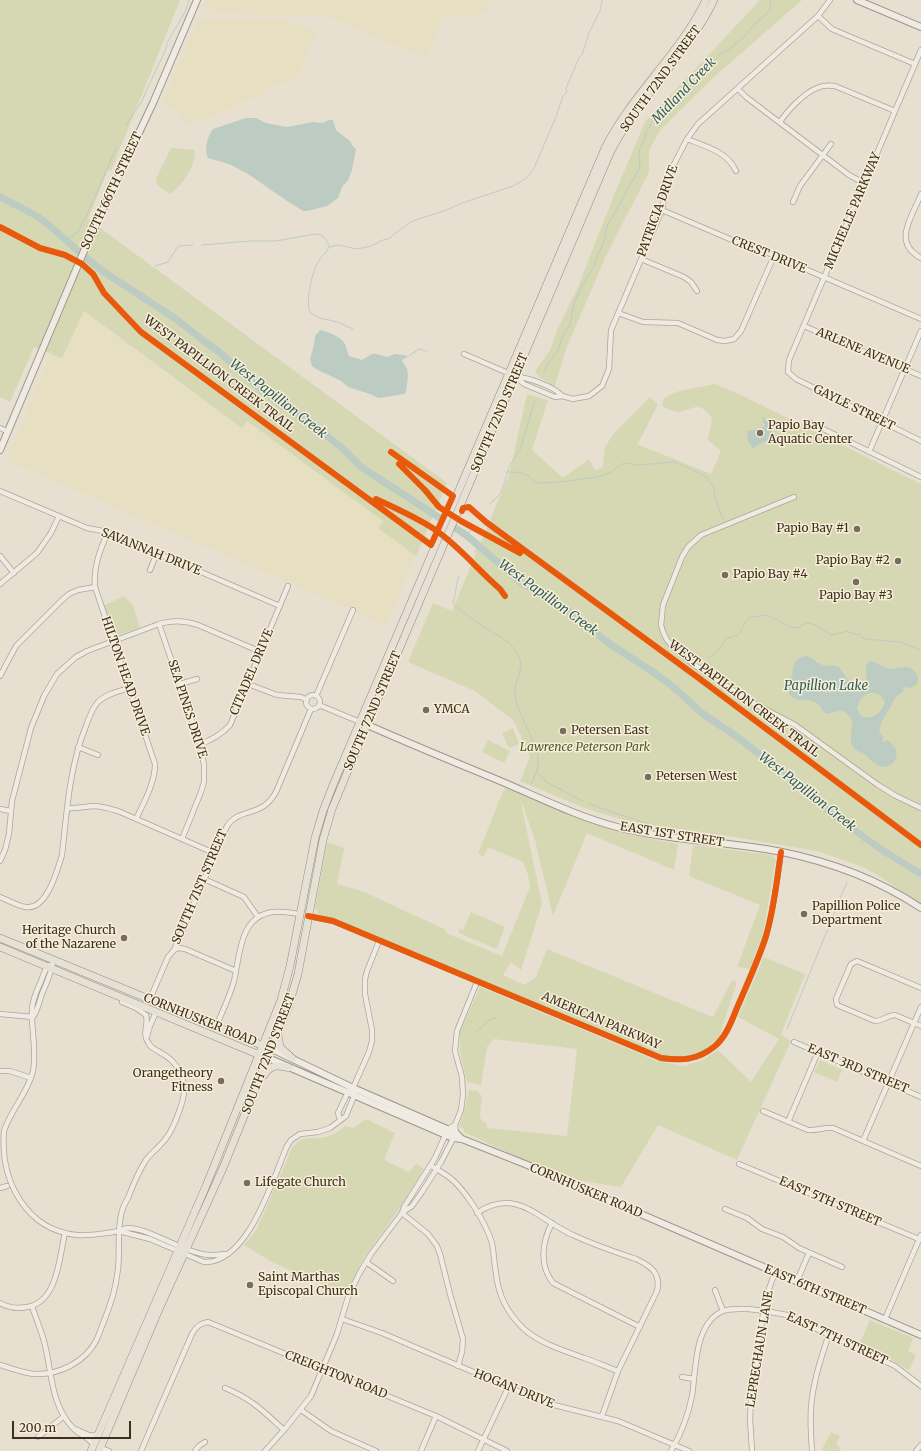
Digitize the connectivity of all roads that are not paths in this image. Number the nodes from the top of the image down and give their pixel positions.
1 (197, 0) edge
2 (706, 0) edge
3 (714, 0) edge
4 (830, 0) edge
5 (859, 0) edge
6 (818, 16) junction
7 (921, 27) edge
8 (921, 50) edge
9 (915, 64) junction
10 (738, 89) junction
11 (895, 111) junction
12 (780, 122) junction
13 (687, 139) junction
14 (831, 144) dead end
15 (823, 155) junction
16 (736, 171) dead end
17 (864, 183) junction
18 (921, 194) edge
19 (793, 202) dead end
20 (662, 210) junction
21 (774, 256) junction
22 (921, 258) edge
23 (641, 259) junction
24 (824, 278) junction
25 (696, 291) dead end
26 (618, 313) junction
27 (921, 319) edge
28 (804, 326) junction
29 (921, 331) edge
30 (464, 354) dead end
31 (905, 369) junction
32 (788, 372) joint
33 (512, 375) junction
34 (921, 376) edge
35 (808, 422) dead end
36 (883, 422) junction
37 (0, 428) edge
38 (7, 431) junction
39 (921, 441) edge
40 (0, 450) edge
41 (869, 452) junction
42 (921, 477) edge
43 (0, 491) edge
44 (794, 497) dead end
45 (59, 516) junction
46 (108, 532) junction
47 (157, 553) junction
48 (0, 556) edge
49 (150, 570) dead end
50 (14, 573) junction
51 (0, 584) edge
52 (288, 586) dead end
53 (94, 587) junction
54 (280, 606) junction
55 (352, 610) dead end
56 (159, 624) junction
57 (113, 641) junction
58 (261, 652) junction
59 (0, 676) edge
60 (197, 679) dead end
61 (180, 684) junction
62 (248, 684) junction
63 (129, 688) junction
64 (316, 696) junction
65 (307, 700) junction
66 (320, 705) junction
67 (311, 709) junction
68 (363, 724) junction
69 (200, 744) junction
70 (78, 747) junction
71 (98, 755) dead end
72 (68, 808) junction
73 (921, 808) edge
74 (0, 809) edge
75 (11, 810) junction
76 (136, 819) junction
77 (182, 839) junction
78 (781, 852) junction
79 (214, 853) junction
80 (0, 862) edge
81 (204, 879) junction
82 (0, 897) edge
83 (921, 908) edge
84 (304, 915) junction
85 (258, 917) junction
86 (0, 938) edge
87 (379, 941) junction
88 (0, 947) edge
89 (174, 950) junction
90 (53, 960) junction
91 (50, 968) junction
92 (236, 971) junction
93 (83, 981) junction
94 (477, 982) junction
95 (921, 988) edge
96 (150, 1000) junction
97 (921, 1008) edge
98 (156, 1012) junction
99 (0, 1014) edge
100 (33, 1017) junction
101 (914, 1023) junction
102 (271, 1025) junction
103 (921, 1026) edge
104 (216, 1027) junction
105 (278, 1034) junction
106 (146, 1038) junction
107 (245, 1038) junction
108 (794, 1042) dead end
109 (262, 1046) junction
110 (272, 1049) junction
111 (818, 1052) junction
112 (259, 1055) junction
113 (268, 1058) junction
114 (294, 1059) junction
115 (289, 1068) junction
116 (0, 1071) edge
117 (251, 1074) junction
118 (31, 1078) junction
119 (889, 1083) junction
120 (257, 1085) junction
121 (353, 1088) junction
122 (346, 1092) junction
123 (354, 1096) junction
124 (921, 1097) edge
125 (763, 1111) dead end
126 (340, 1120) junction
127 (788, 1122) junction
128 (455, 1125) junction
129 (447, 1132) junction
130 (455, 1135) junction
131 (1, 1138) edge
132 (863, 1141) junction
133 (739, 1164) dead end
134 (431, 1166) junction
135 (921, 1166) edge
136 (437, 1169) junction
137 (7, 1186) junction
138 (0, 1188) edge
139 (725, 1209) dead end
140 (402, 1213) junction
141 (477, 1213) junction
142 (552, 1223) junction
143 (119, 1231) junction
144 (65, 1233) junction
145 (920, 1238) edge
146 (710, 1245) joint
147 (182, 1250) junction
148 (809, 1253) junction
149 (366, 1262) junction
150 (842, 1267) dead end
151 (775, 1272) junction
152 (393, 1280) dead end
153 (797, 1282) junction
154 (715, 1290) dead end
155 (0, 1303) edge
156 (32, 1306) junction
157 (723, 1311) junction
158 (763, 1311) junction
159 (342, 1319) junction
160 (885, 1319) junction
161 (640, 1326) junction
162 (829, 1334) junction
163 (921, 1335) edge
164 (0, 1365) edge
165 (458, 1366) junction
166 (322, 1370) junction
167 (618, 1371) junction
168 (50, 1373) junction
169 (682, 1377) dead end
170 (694, 1379) junction
171 (921, 1386) edge
172 (225, 1388) dead end
173 (508, 1388) junction
174 (301, 1410) junction
175 (436, 1416) junction
176 (602, 1416) junction
177 (63, 1417) junction
178 (73, 1428) junction
179 (284, 1430) junction
180 (98, 1434) junction
181 (38, 1437) dead end
182 (483, 1440) junction
183 (205, 1442) dead end
184 (675, 1445) junction
185 (921, 1445) edge
186 (96, 1449) edge
187 (266, 1450) edge
188 (109, 1451) edge
189 (142, 1451) edge
190 (195, 1451) edge
191 (376, 1451) edge
192 (421, 1451) edge
193 (478, 1451) edge
194 (507, 1451) edge
195 (671, 1451) edge
196 (689, 1451) edge
197 (752, 1451) edge
198 (812, 1451) edge
199 (916, 1451) edge

1 - 38 main road, SOUTH 66TH STREET
2 - 33 main road, SOUTH 72ND STREET
3 - 33 main road, SOUTH 72ND STREET
4 - 6 street, PATRICIA DRIVE
5 - 7 main road
6 - 9 street
6 - 10 street, PATRICIA DRIVE
8 - 9 street, MICHELLE PARKWAY
9 - 11 street, MICHELLE PARKWAY
10 - 12 street
10 - 13 street, PATRICIA DRIVE
11 - 12 street
11 - 17 street, MICHELLE PARKWAY
12 - 15 street
13 - 16 street
13 - 20 street, PATRICIA DRIVE
14 - 15 street
15 - 17 street
15 - 19 street
17 - 24 street, MICHELLE PARKWAY
18 - 22 street
20 - 21 street, CREST DRIVE
20 - 23 street, PATRICIA DRIVE
21 - 24 street, CREST DRIVE
21 - 26 street
23 - 25 street
23 - 26 street, PATRICIA DRIVE
24 - 27 street, CREST DRIVE
24 - 28 street, MICHELLE PARKWAY
26 - 33 street, PATRICIA DRIVE
28 - 31 street, ARLENE AVENUE
28 - 32 street, MICHELLE PARKWAY
29 - 31 street
30 - 33 street, PATRICIA DRIVE
31 - 34 street, ARLENE AVENUE
31 - 36 street
32 - 36 street, GAYLE STREET
33 - 68 main road, SOUTH 72ND STREET
35 - 41 street
36 - 39 street, GAYLE STREET
36 - 41 street
37 - 38 street
38 - 40 main road, SOUTH 66TH STREET
41 - 42 street
43 - 45 street, SAVANNAH DRIVE
44 - 73 street
45 - 46 street, SAVANNAH DRIVE
45 - 50 street
46 - 47 street, SAVANNAH DRIVE
46 - 53 street, HILTON HEAD DRIVE
47 - 49 street
47 - 54 street, SAVANNAH DRIVE
48 - 50 street
50 - 51 street
52 - 54 street, CITADEL DRIVE
53 - 57 street, HILTON HEAD DRIVE
53 - 59 street
54 - 58 street, CITADEL DRIVE
55 - 64 street
56 - 57 street
56 - 58 street
56 - 61 street, SEA PINES DRIVE
57 - 63 street, HILTON HEAD DRIVE
57 - 75 street
58 - 62 street, CITADEL DRIVE
60 - 61 street
61 - 69 street, SEA PINES DRIVE
62 - 65 street
62 - 69 street, CITADEL DRIVE
63 - 70 street
63 - 76 street, HILTON HEAD DRIVE
64 - 65 street
64 - 66 street
65 - 67 street
66 - 67 street
66 - 68 street
67 - 79 street, SOUTH 71ST STREET
68 - 78 main road, EAST 1ST STREET
68 - 84 main road, SOUTH 72ND STREET
68 - 84 main road, SOUTH 72ND STREET
69 - 77 street, SEA PINES DRIVE
70 - 71 street
70 - 72 street
72 - 76 street
72 - 82 street
74 - 75 street
75 - 80 street
76 - 77 street
77 - 79 street
78 - 83 main road, EAST 1ST STREET
78 - 94 street, AMERICAN PARKWAY
79 - 81 street, SOUTH 71ST STREET
81 - 85 street
81 - 89 street, SOUTH 71ST STREET
84 - 85 street, AMERICAN PARKWAY
84 - 87 street, AMERICAN PARKWAY
84 - 102 main road, SOUTH 72ND STREET
84 - 105 main road, SOUTH 72ND STREET
85 - 92 street
86 - 90 main road, CORNHUSKER ROAD
87 - 94 street, AMERICAN PARKWAY
87 - 121 street
88 - 91 main road, CORNHUSKER ROAD
89 - 92 street
89 - 96 street, SOUTH 71ST STREET
90 - 91 street
90 - 96 main road, CORNHUSKER ROAD
91 - 93 main road, CORNHUSKER ROAD
91 - 100 street
92 - 104 street
93 - 96 main road
93 - 98 main road, CORNHUSKER ROAD
93 - 106 street
94 - 128 street
95 - 101 street
96 - 104 main road, CORNHUSKER ROAD
97 - 101 street
98 - 106 street
98 - 112 main road, CORNHUSKER ROAD
98 - 117 main road
99 - 100 street
100 - 118 street
101 - 103 street
101 - 119 street
102 - 107 main road
102 - 109 main road, SOUTH 72ND STREET
104 - 107 main road, CORNHUSKER ROAD
105 - 110 main road, SOUTH 72ND STREET
105 - 114 main road
106 - 143 street
107 - 109 main road, CORNHUSKER ROAD
108 - 111 street, EAST 3RD STREET
109 - 110 main road, CORNHUSKER ROAD
109 - 112 main road, SOUTH 72ND STREET
110 - 113 main road, SOUTH 72ND STREET
110 - 114 main road, CORNHUSKER ROAD
111 - 119 street, EAST 3RD STREET
111 - 127 street
112 - 113 main road, CORNHUSKER ROAD
112 - 117 main road, SOUTH 72ND STREET
113 - 115 main road, CORNHUSKER ROAD
113 - 120 main road, SOUTH 72ND STREET
114 - 121 main road, CORNHUSKER ROAD
115 - 120 main road
115 - 122 main road, CORNHUSKER ROAD
116 - 118 street
117 - 147 main road, SOUTH 72ND STREET
118 - 131 street
119 - 124 street, EAST 3RD STREET
119 - 132 street
120 - 147 main road, SOUTH 72ND STREET
121 - 122 street
121 - 123 street
121 - 129 main road, CORNHUSKER ROAD
122 - 123 main road, CORNHUSKER ROAD
122 - 126 street
123 - 126 street
123 - 129 main road, CORNHUSKER ROAD
125 - 127 street
126 - 147 street
127 - 132 street
128 - 129 street
128 - 130 street
129 - 130 main road, CORNHUSKER ROAD
129 - 134 street
130 - 136 street
130 - 146 main road, CORNHUSKER ROAD
131 - 137 street
132 - 135 street
133 - 145 street, EAST 5TH STREET
134 - 136 street
134 - 140 street
136 - 140 street
136 - 141 street
137 - 138 street
137 - 144 street
139 - 148 street
140 - 149 street
140 - 165 street
141 - 142 street
141 - 167 street
142 - 161 street
142 - 161 street
143 - 144 street
143 - 147 street
143 - 168 street
144 - 156 street
145 - 160 street
146 - 151 main road, EAST 6TH STREET
147 - 180 main road, SOUTH 72ND STREET
147 - 186 main road, SOUTH 72ND STREET
148 - 150 street
148 - 153 street
149 - 152 street
149 - 159 street
151 - 153 main road, EAST 6TH STREET
151 - 158 street, LEPRECHAUN LANE
153 - 160 main road, EAST 6TH STREET
154 - 157 street
155 - 156 street
156 - 168 street
157 - 158 street, EAST 7TH STREET
157 - 170 street
158 - 162 street, EAST 7TH STREET
158 - 197 street, LEPRECHAUN LANE
159 - 165 street, HOGAN DRIVE
159 - 166 street
160 - 163 main road, EAST 6TH STREET
161 - 167 street
162 - 171 street, EAST 7TH STREET
162 - 198 street
164 - 168 street
165 - 173 street, HOGAN DRIVE
166 - 174 street
166 - 175 street, CREIGHTON ROAD
166 - 189 street, CREIGHTON ROAD
167 - 176 street
168 - 177 street
169 - 170 street
170 - 184 street
172 - 179 street
173 - 176 street, HOGAN DRIVE
173 - 182 street
174 - 179 street
174 - 191 street
175 - 182 street, CREIGHTON ROAD
175 - 192 street
176 - 184 street, HOGAN DRIVE
177 - 178 street
177 - 181 street
178 - 180 street
178 - 186 street
179 - 187 street
180 - 186 main road, SOUTH 72ND STREET
182 - 193 street
182 - 194 street, CREIGHTON ROAD
183 - 190 street
184 - 195 street
184 - 196 street, HOGAN DRIVE
185 - 199 street
186 - 188 street

